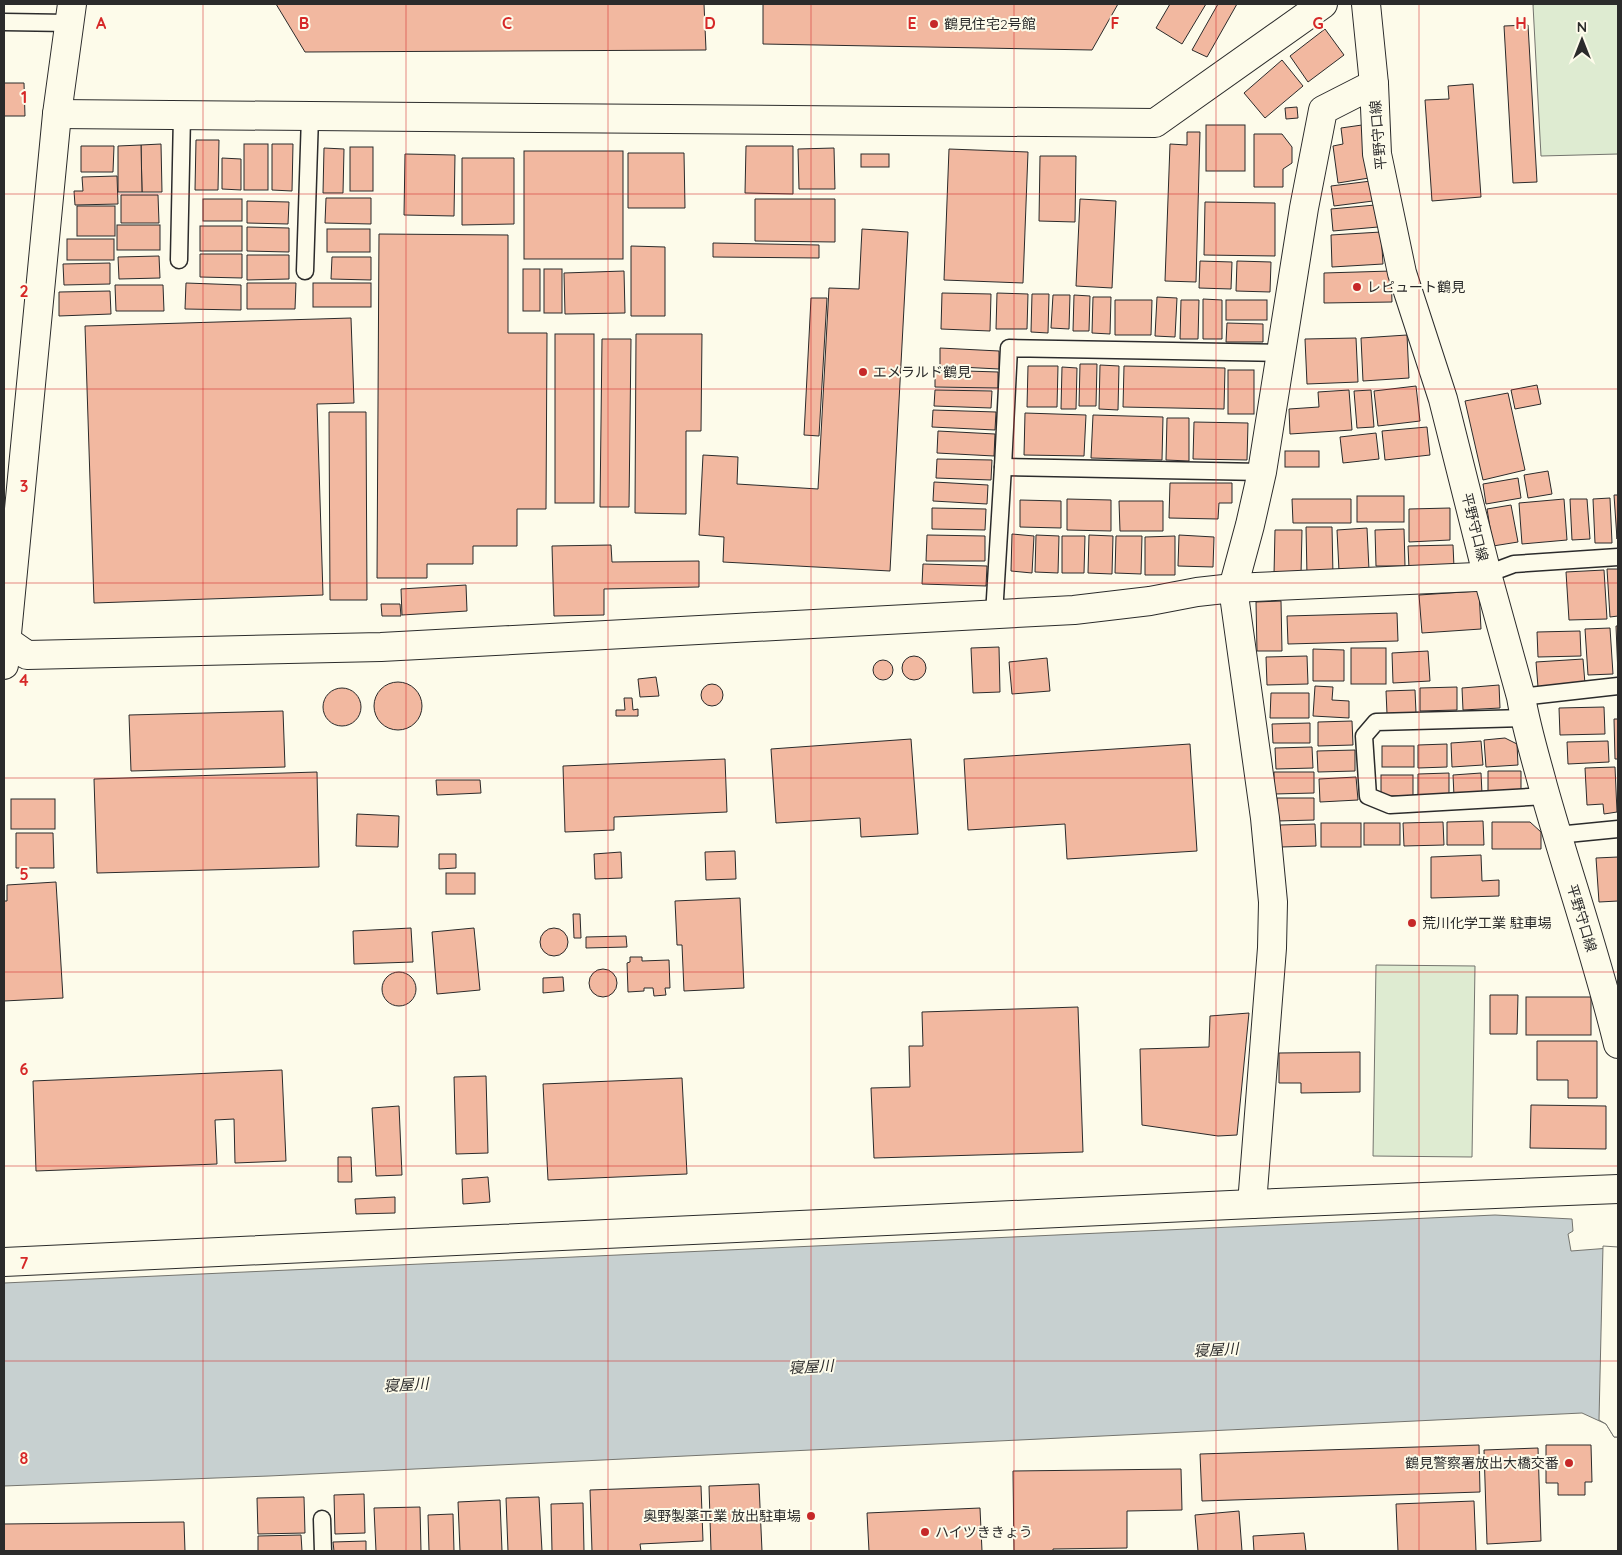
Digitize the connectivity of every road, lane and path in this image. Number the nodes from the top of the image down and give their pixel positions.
1 (1323, 4) edge
2 (1366, 4) edge
3 (70, 14) edge
4 (4, 22) edge
5 (1374, 84) junction
6 (57, 114) junction
7 (182, 115) junction
8 (310, 116) junction
9 (179, 260) dead end
10 (306, 271) dead end
11 (1281, 353) junction
12 (1003, 467) junction
13 (1262, 472) junction
14 (1618, 557) edge
15 (1487, 574) junction
16 (1233, 588) junction
17 (994, 615) junction
18 (5, 649) edge
19 (1618, 686) edge
20 (1523, 708) junction
21 (1546, 796) junction
22 (1618, 829) edge
23 (1557, 835) junction
24 (1618, 1044) edge
25 (1618, 1189) edge
26 (1252, 1204) junction
27 (4, 1262) edge
28 (322, 1519) dead end
29 (323, 1551) edge

1 - 8 street
2 - 5 street, 平野守口線
3 - 4 lane
3 - 6 street
5 - 11 street
5 - 15 street, 平野守口線
6 - 7 street
6 - 18 street
7 - 8 street
7 - 9 lane
8 - 10 lane
11 - 12 lane
11 - 13 street
12 - 13 lane
12 - 17 lane
13 - 16 street
14 - 15 lane
15 - 16 street
15 - 20 street, 平野守口線
16 - 17 street
16 - 26 street
17 - 18 street
19 - 20 lane
20 - 21 street, 平野守口線
20 - 21 lane
21 - 23 street, 平野守口線
22 - 23 lane
23 - 24 street, 平野守口線
25 - 26 street
26 - 27 street
28 - 29 lane

